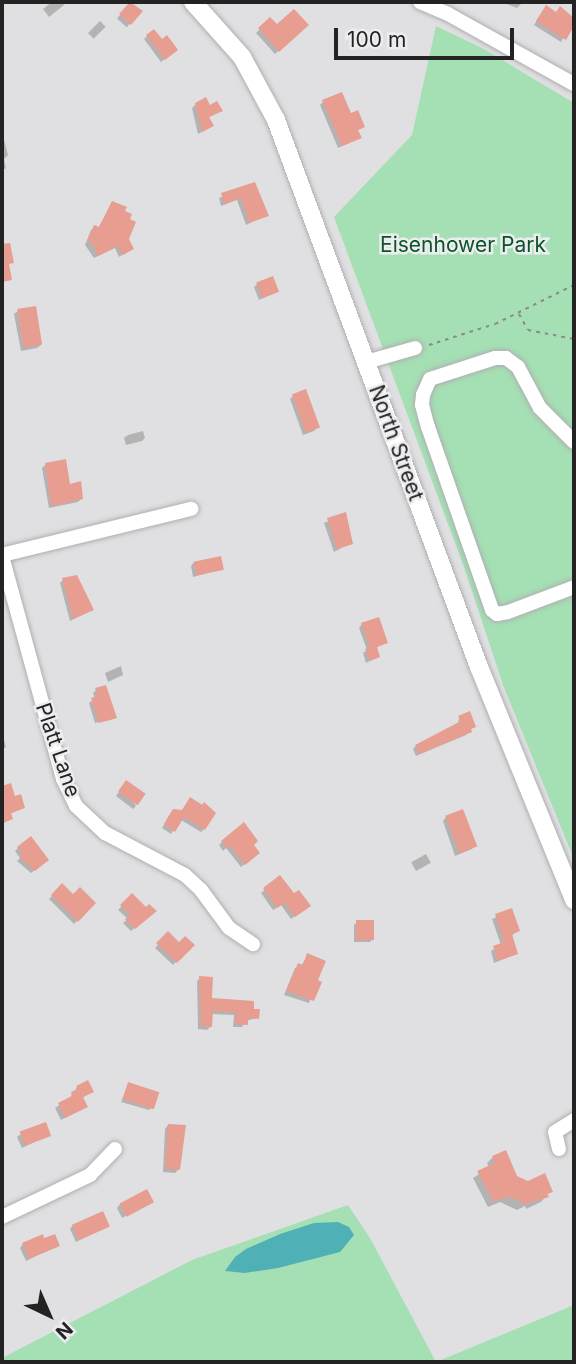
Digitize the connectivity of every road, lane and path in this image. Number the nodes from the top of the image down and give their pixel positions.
1 (193, 2) edge
2 (420, 2) edge
3 (574, 84) edge
4 (574, 285) edge
5 (519, 313) junction
6 (574, 340) edge
7 (415, 348) joint
8 (366, 362) junction
9 (574, 442) edge
10 (191, 509) dead end
11 (2, 555) edge
12 (4, 584) edge
13 (574, 587) edge
14 (574, 900) edge
15 (253, 944) dead end
16 (574, 1120) edge
17 (115, 1149) dead end
18 (559, 1149) dead end
19 (2, 1216) edge

1 - 8 main road, North Street
2 - 3 street
4 - 5 path
5 - 6 path
5 - 7 path
7 - 8 street
8 - 14 main road, North Street
9 - 13 street
10 - 11 street
11 - 12 street, Platt Lane
12 - 15 street, Platt Lane
16 - 18 street
17 - 19 street

